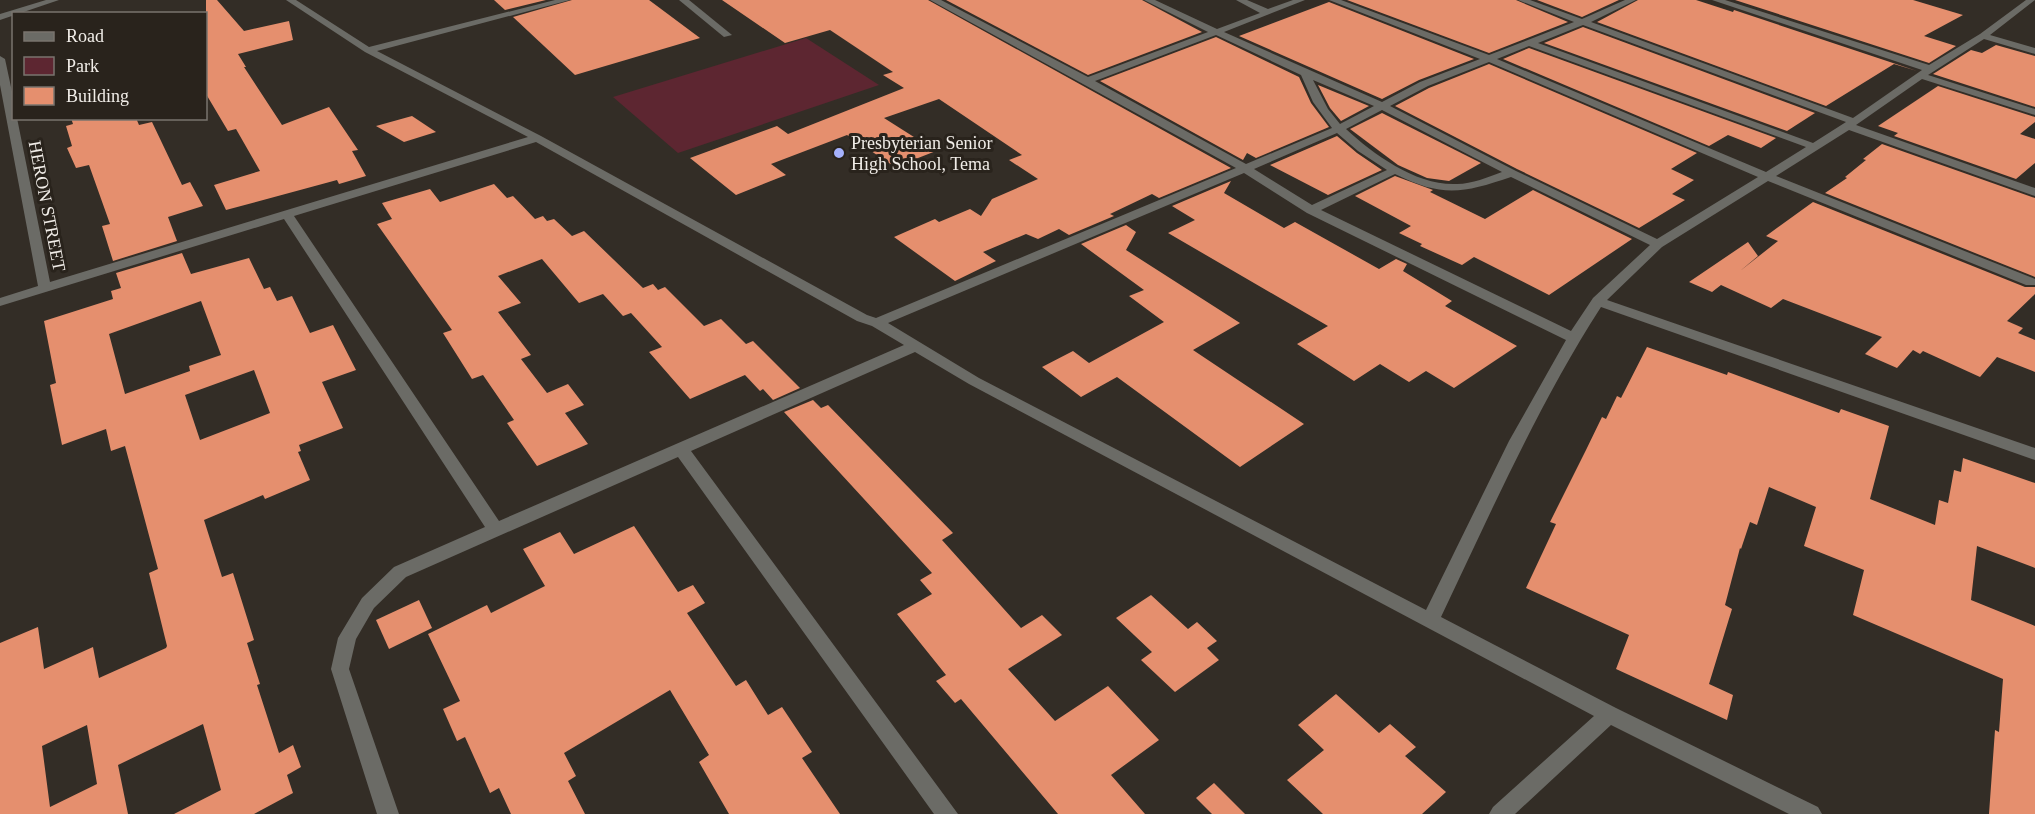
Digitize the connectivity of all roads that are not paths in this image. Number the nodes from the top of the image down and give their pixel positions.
1 (55, 0) edge
2 (290, 0) edge
3 (566, 0) edge
4 (683, 0) edge
5 (934, 0) edge
6 (1148, 0) edge
7 (1240, 0) edge
8 (1301, 0) edge
9 (1334, 0) edge
10 (1521, 0) edge
11 (1632, 0) edge
12 (1716, 0) edge
13 (2032, 0) edge
14 (16, 12) edge
15 (1268, 13) junction
16 (1583, 22) junction
17 (1216, 32) junction
18 (728, 35) dead end
19 (1983, 36) junction
20 (1529, 43) junction
21 (368, 50) junction
22 (2035, 51) edge
23 (1487, 58) junction
24 (0, 59) edge
25 (1305, 73) junction
26 (1926, 73) junction
27 (1087, 81) junction
28 (1383, 106) junction
29 (2035, 112) edge
30 (12, 120) edge
31 (12, 120) edge
32 (1852, 124) junction
33 (1338, 129) junction
34 (14, 130) junction
35 (0, 133) edge
36 (537, 138) junction
37 (1815, 147) junction
38 (1245, 168) junction
39 (1395, 170) junction
40 (1512, 173) junction
41 (1769, 177) junction
42 (2035, 192) edge
43 (1311, 210) junction
44 (288, 216) junction
45 (1658, 244) junction
46 (2031, 282) dead end
47 (45, 289) junction
48 (1598, 301) junction
49 (0, 302) edge
50 (877, 323) junction
51 (1574, 338) junction
52 (913, 346) junction
53 (680, 448) junction
54 (2035, 454) edge
55 (496, 530) junction
56 (1430, 621) junction
57 (1609, 714) junction
58 (388, 814) edge
59 (947, 814) edge
60 (1500, 814) edge
61 (1811, 814) edge

1 - 14 street
2 - 21 street
3 - 21 street
4 - 18 street
5 - 27 street
6 - 17 street
7 - 15 street
8 - 15 street
9 - 23 street
10 - 16 street
11 - 16 street
12 - 26 street
13 - 19 street
15 - 17 street
16 - 20 street
16 - 32 street
17 - 25 street
17 - 27 street
19 - 22 street
19 - 26 street
20 - 23 street
20 - 37 street
21 - 36 street
23 - 28 street
23 - 41 street
24 - 31 street, HERON STREET
25 - 28 street
25 - 33 street
26 - 29 street
26 - 32 street
27 - 38 street
28 - 33 street
28 - 40 street
30 - 34 street, HERON STREET
32 - 37 street
32 - 42 street
33 - 38 street
33 - 39 street
34 - 35 street
34 - 47 street, HERON STREET
36 - 44 street
36 - 50 street
37 - 41 street
38 - 43 street
38 - 50 street
39 - 40 street
39 - 43 street
40 - 45 street
41 - 45 street
41 - 46 street
43 - 51 street
44 - 47 street
44 - 55 street
45 - 48 street
47 - 49 street
48 - 51 street
48 - 54 street
50 - 52 street
51 - 56 street
52 - 53 street
52 - 56 street
53 - 55 street
53 - 59 street
55 - 58 street
56 - 57 street
57 - 60 street
57 - 61 street

